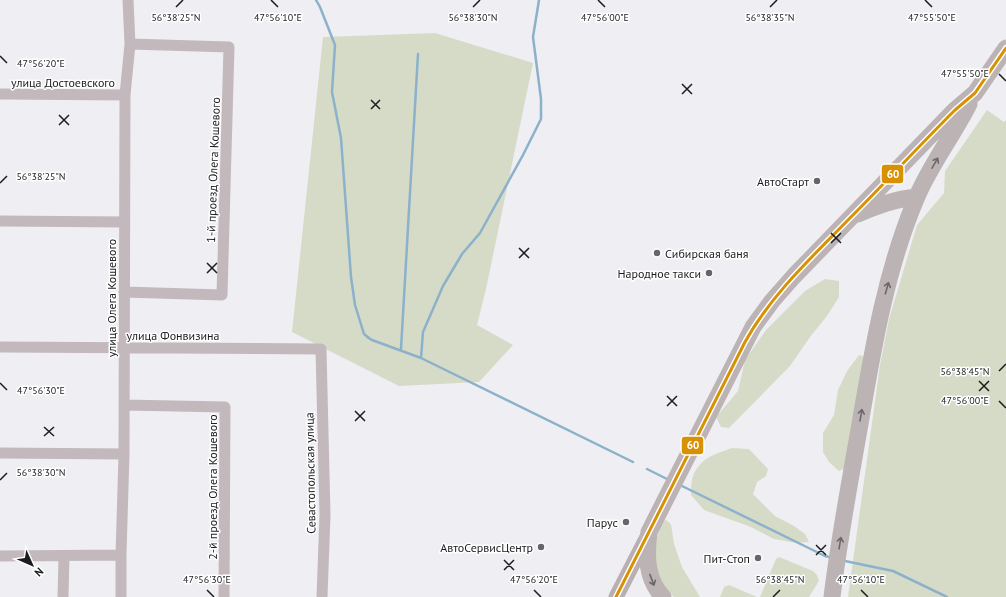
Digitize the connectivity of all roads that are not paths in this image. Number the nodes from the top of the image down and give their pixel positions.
1 (128, 0) edge
2 (130, 44) junction
3 (1006, 48) edge
4 (975, 93) junction
5 (0, 94) edge
6 (125, 95) junction
7 (917, 197) junction
8 (852, 216) junction
9 (0, 221) edge
10 (124, 222) junction
11 (124, 292) junction
12 (0, 347) edge
13 (124, 348) junction
14 (321, 349) joint
15 (124, 404) junction
16 (0, 453) edge
17 (124, 454) junction
18 (649, 532) junction
19 (121, 555) junction
20 (0, 556) edge
21 (64, 556) junction
22 (833, 589) edge
23 (64, 597) edge
24 (122, 597) edge
25 (224, 597) edge
26 (322, 597) edge
27 (616, 597) edge
28 (663, 597) edge
29 (822, 597) edge

1 - 2 street, улица Олега Кошевого
2 - 6 street, улица Олега Кошевого
2 - 11 street, 1-й проезд Олега Кошевого
3 - 4 main road
7 -> 4 main road
4 - 8 main road
5 - 6 street, улица Достоевского
6 - 10 street, улица Олега Кошевого
7 - 8 main road
22 -> 7 main road
8 - 18 main road
9 - 10 street
10 - 11 street, улица Олега Кошевого
11 - 13 street, улица Олега Кошевого
12 - 13 street, улица Фонвизина
13 - 14 street, улица Фонвизина
13 - 15 street, улица Олега Кошевого
14 - 26 street, Севастопольская улица
15 - 17 street, улица Олега Кошевого
15 - 25 street, 2-й проезд Олега Кошевого
16 - 17 street
17 - 19 street, улица Олега Кошевого
18 - 27 main road
18 -> 28 main road
19 - 21 street
19 - 24 street, улица Олега Кошевого
20 - 21 street
21 - 23 street
22 - 29 main road

